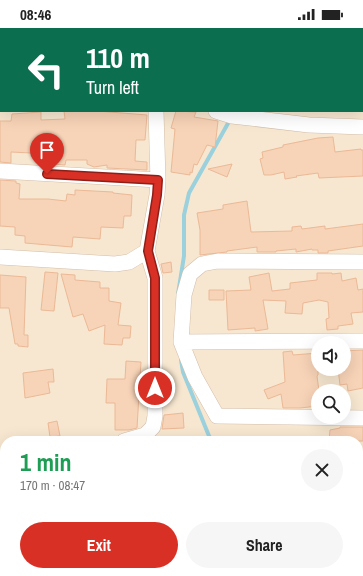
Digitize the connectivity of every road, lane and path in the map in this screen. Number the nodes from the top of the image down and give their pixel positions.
1 (156, 112) edge
2 (219, 112) edge
3 (363, 127) edge
4 (0, 171) edge
5 (158, 180) junction
6 (148, 251) junction
7 (0, 257) edge
8 (363, 262) edge
9 (363, 341) edge
10 (181, 342) junction
11 (363, 418) edge
12 (142, 436) edge

1 - 5 street
2 - 3 street
4 - 5 street
5 - 6 street
6 - 7 street
6 - 12 street
8 - 10 street
9 - 10 street
10 - 11 street

